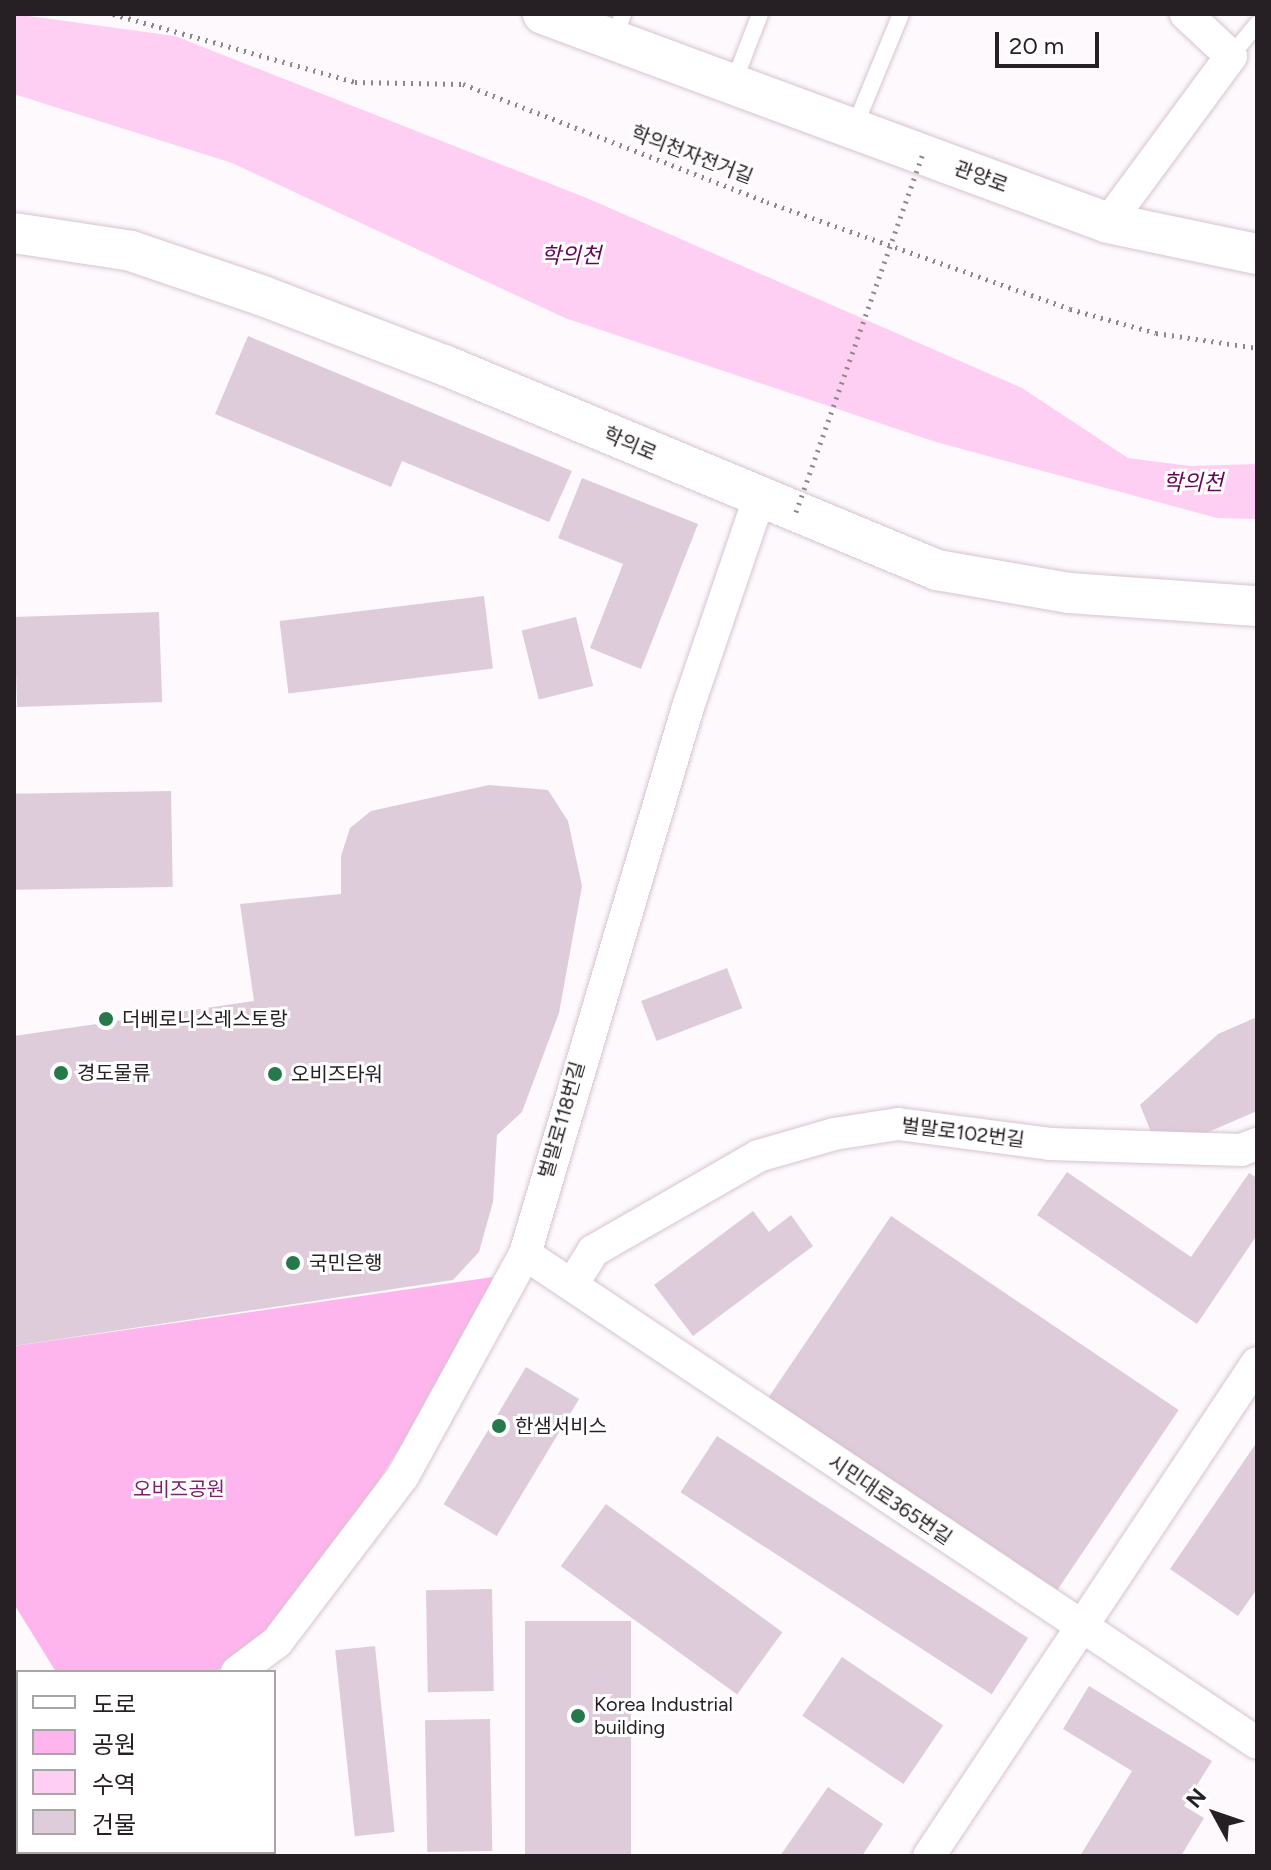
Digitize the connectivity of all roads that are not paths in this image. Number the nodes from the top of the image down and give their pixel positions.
1 (543, 14) edge
2 (760, 14) edge
3 (901, 14) edge
4 (1186, 14) edge
5 (1257, 24) edge
6 (618, 28) edge
7 (1231, 56) junction
8 (732, 85) junction
9 (853, 130) junction
10 (1108, 223) junction
11 (14, 233) edge
12 (1252, 247) edge
13 (777, 506) junction
14 (1257, 606) edge
15 (1257, 1144) edge
16 (525, 1254) junction
17 (572, 1285) junction
18 (1257, 1363) edge
19 (1082, 1629) junction
20 (240, 1670) edge
21 (1257, 1743) edge
22 (929, 1856) edge

1 - 6 street, 관양로
2 - 8 lane
3 - 9 lane
4 - 7 street
5 - 7 lane
6 - 8 street, 관양로
7 - 10 street
8 - 9 street, 관양로
9 - 10 street, 관양로
10 - 12 street, 관양로
11 - 13 street, 학의로
13 - 14 street, 학의로
13 - 16 street, 벌말로118번길
15 - 17 street, 벌말로102번길
16 - 17 street, 시민대로365번길
16 - 20 street, 벌말로118번길
17 - 19 street, 시민대로365번길
18 - 19 street
19 - 21 street, 시민대로365번길
19 - 22 street

